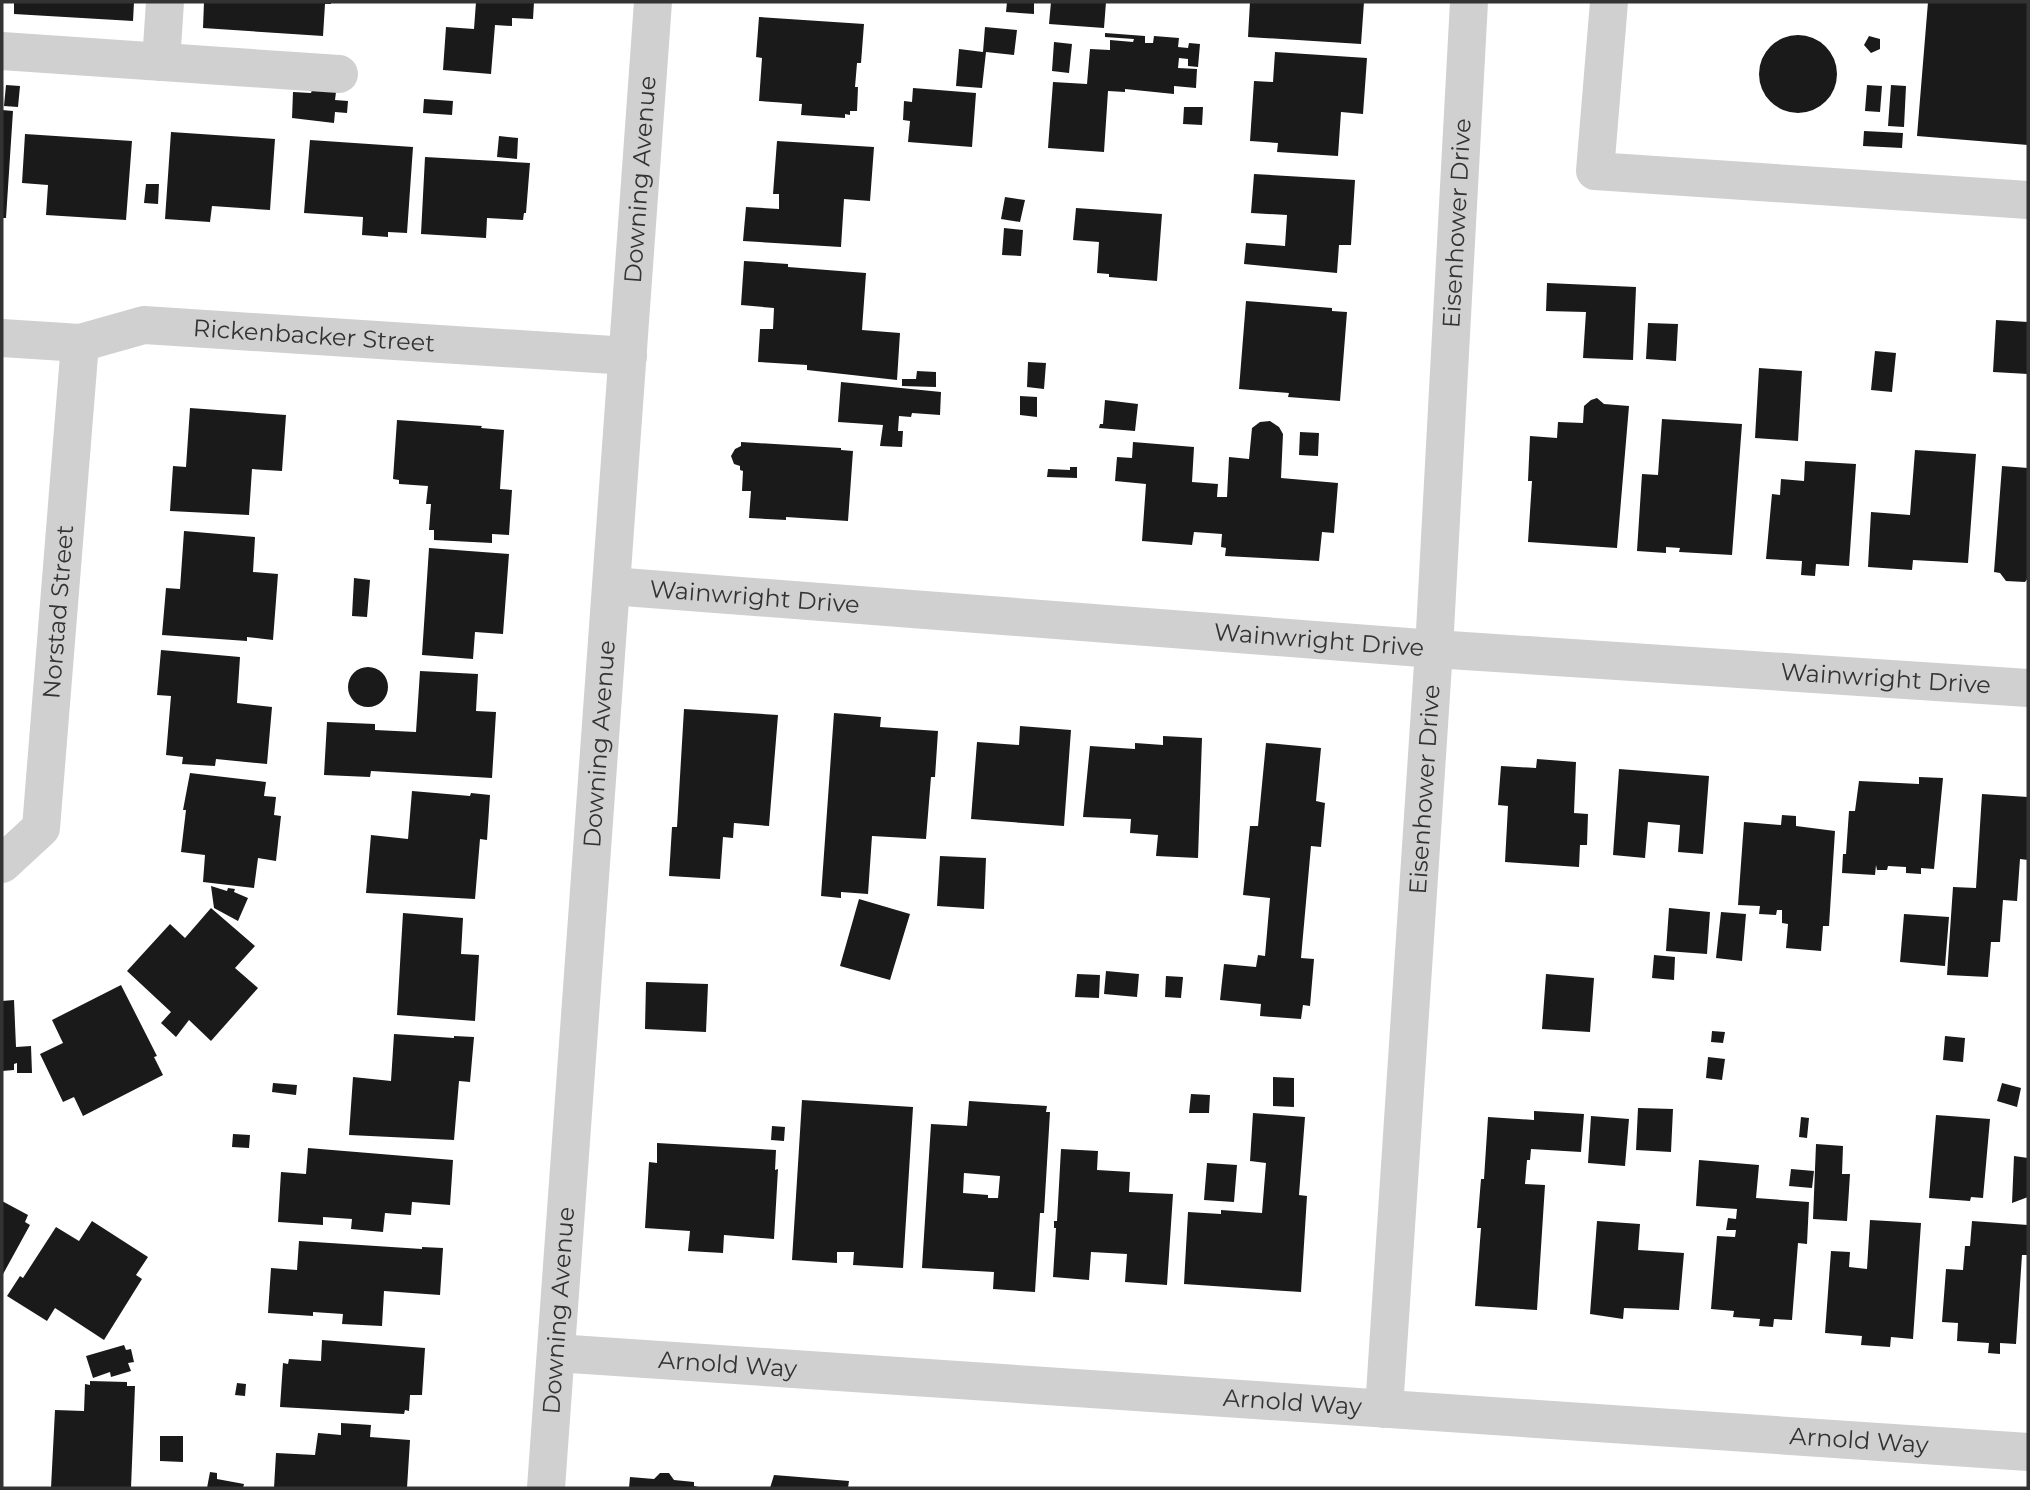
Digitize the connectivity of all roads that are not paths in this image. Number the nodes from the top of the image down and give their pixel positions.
1 (165, 2) edge
2 (653, 2) edge
3 (1469, 2) edge
4 (1609, 2) edge
5 (2, 51) edge
6 (161, 62) junction
7 (339, 74) dead end
8 (2028, 200) edge
9 (2, 338) edge
10 (80, 343) junction
11 (628, 356) junction
12 (611, 586) junction
13 (1434, 649) junction
14 (2028, 688) edge
15 (2, 864) edge
16 (556, 1353) junction
17 (1384, 1409) junction
18 (2028, 1452) edge
19 (546, 1488) edge

1 - 6 street
2 - 11 street, Downing Avenue
3 - 13 street, Eisenhower Drive
4 - 8 street
5 - 6 street
6 - 7 street
9 - 10 street, Rickenbacker Street
10 - 11 street, Rickenbacker Street
10 - 15 street, Norstad Street
11 - 12 street, Downing Avenue
12 - 13 street, Wainwright Drive
12 - 16 street, Downing Avenue
13 - 14 street, Wainwright Drive
13 - 17 street, Eisenhower Drive
16 - 17 street, Arnold Way
16 - 19 street, Downing Avenue
17 - 18 street, Arnold Way

